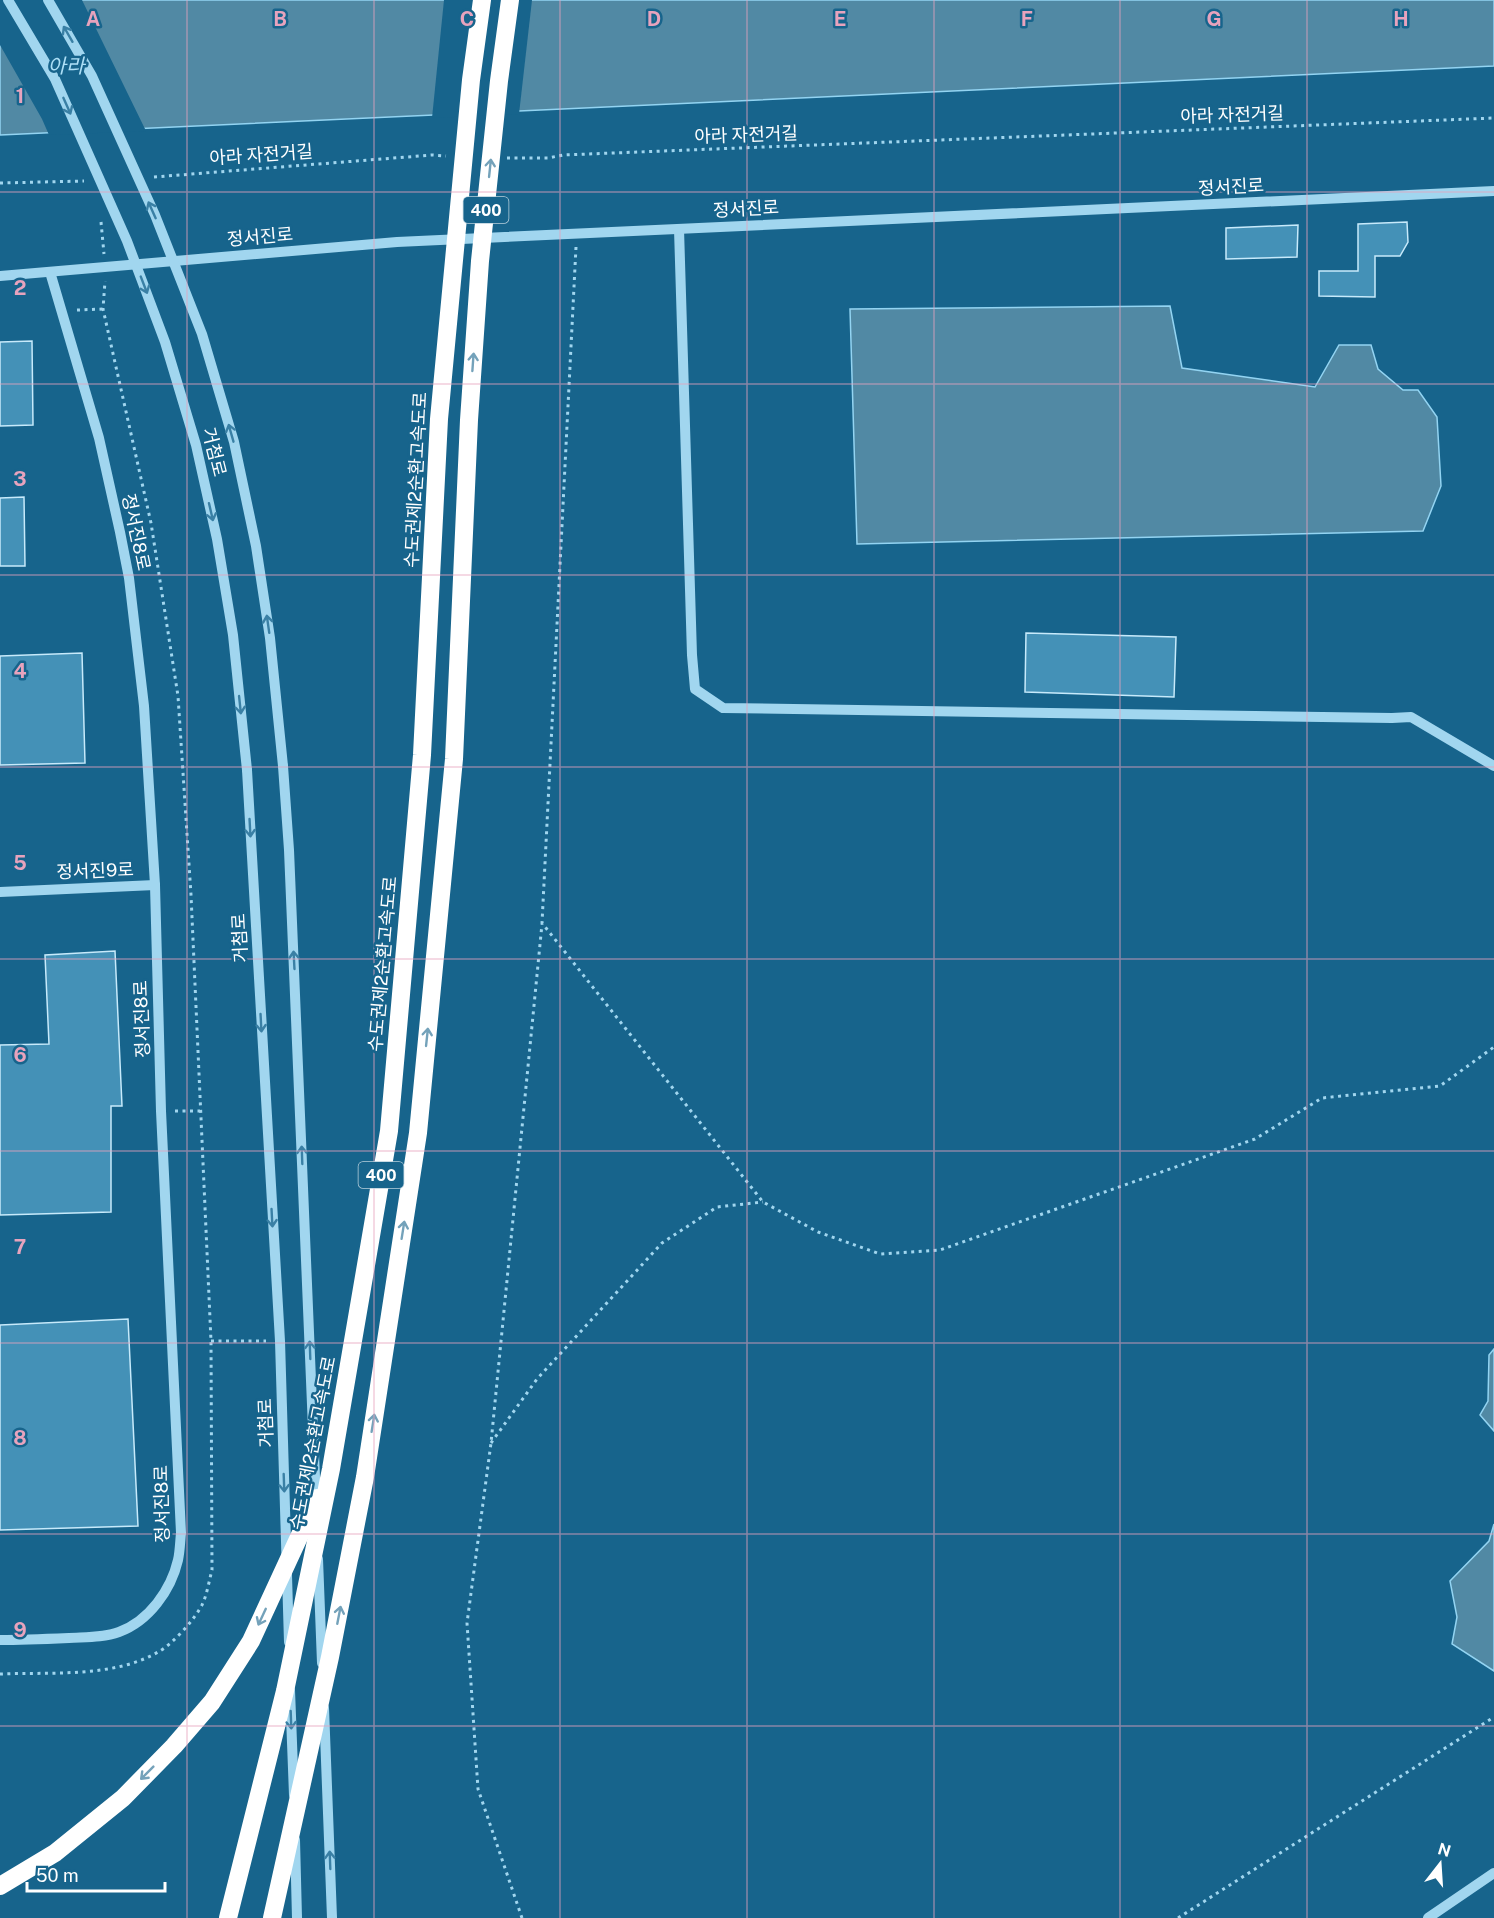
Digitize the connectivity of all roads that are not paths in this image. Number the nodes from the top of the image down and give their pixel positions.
1 (8, 0) edge
2 (48, 0) edge
3 (482, 0) edge
4 (510, 0) edge
5 (1494, 191) edge
6 (679, 229) junction
7 (50, 272) junction
8 (0, 276) edge
9 (1494, 766) edge
10 (155, 885) junction
11 (0, 892) edge
12 (331, 1469) junction
13 (0, 1640) edge
14 (1494, 1873) edge
15 (0, 1886) edge
16 (228, 1918) edge
17 (272, 1918) edge
18 (297, 1918) edge
19 (332, 1918) edge
20 (1428, 1918) edge

1 -> 18 street, 거첨로, bridge
19 -> 2 street, 거첨로, bridge
3 - 12 highway, 수도권제2순환고속도로 / 400, bridge
17 -> 4 highway, 400, bridge
5 - 6 street, 정서진로
6 - 7 street, 정서진로
6 - 9 street
7 - 8 street, 정서진로
7 - 10 street, 정서진8로
10 - 11 street, 정서진9로
10 - 13 street, 정서진8로
12 -> 15 highway, bridge
12 - 16 highway, 수도권제2순환고속도로 / 400, bridge
14 - 20 street

